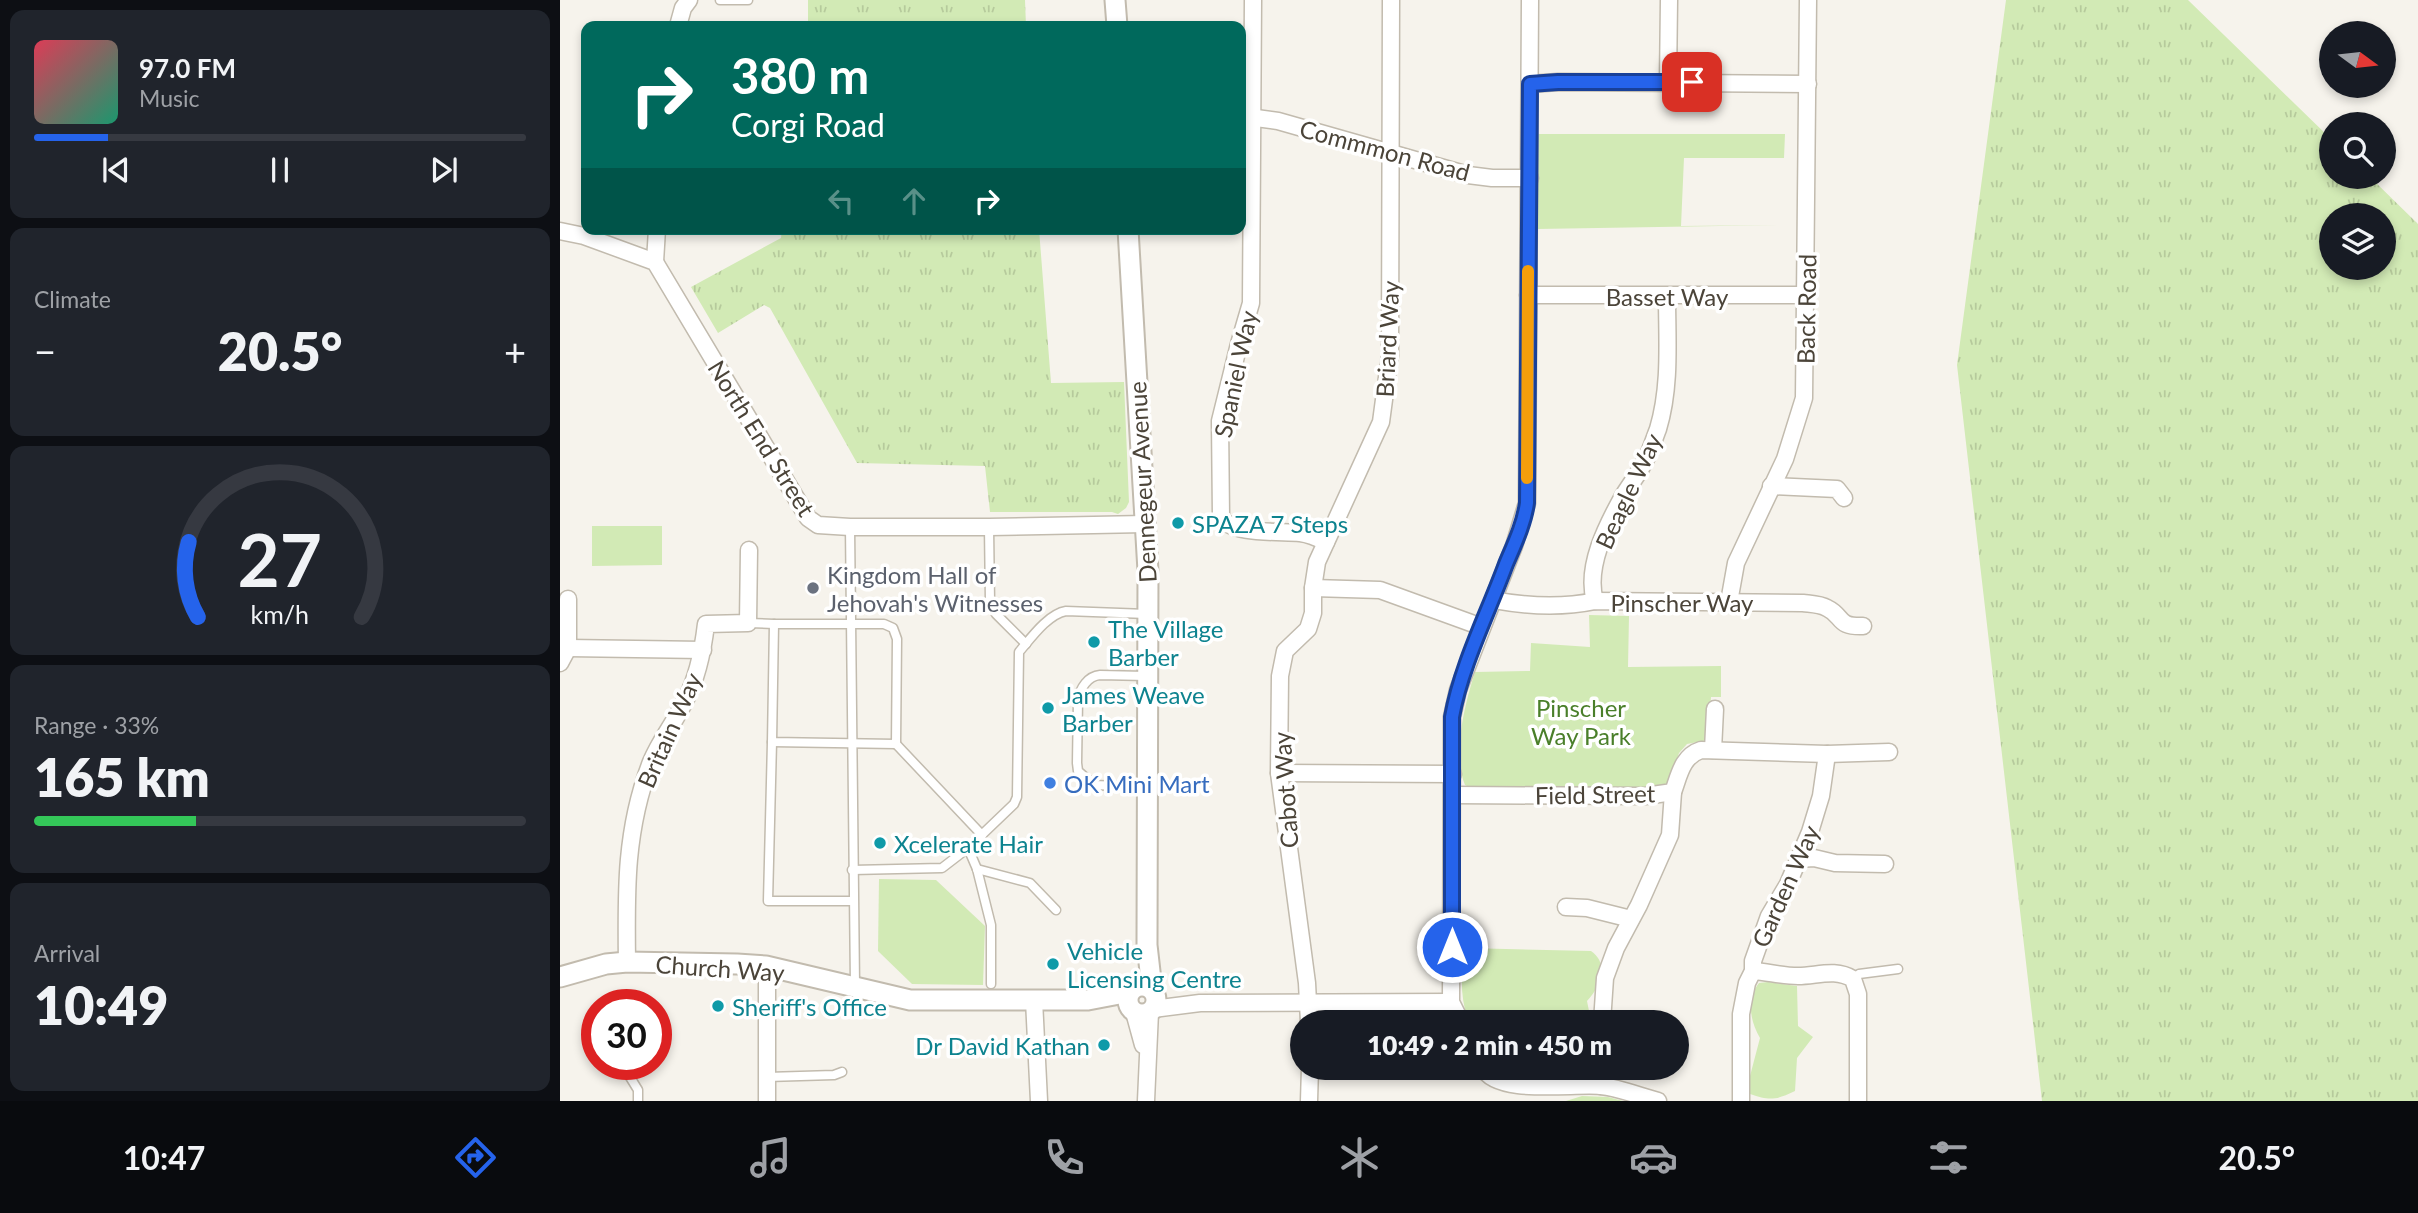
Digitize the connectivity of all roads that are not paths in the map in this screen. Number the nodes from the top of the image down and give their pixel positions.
1 (688, 0) edge
2 (720, 0) edge
3 (748, 0) edge
4 (1115, 0) edge
5 (1253, 0) edge
6 (1391, 0) edge
7 (1530, 0) edge
8 (1669, 0) edge
9 (1808, 0) edge
10 (679, 21) edge
11 (1116, 21) edge
12 (1668, 82) junction
13 (1530, 84) junction
14 (1808, 84) junction
15 (1247, 117) edge
16 (1392, 153) junction
17 (1530, 178) junction
18 (560, 231) edge
19 (656, 235) edge
20 (1128, 235) edge
21 (654, 262) junction
22 (1528, 295) junction
23 (1806, 295) junction
24 (1667, 296) junction
25 (1771, 486) junction
26 (1844, 498) dead end
27 (1145, 524) junction
28 (850, 527) junction
29 (989, 527) junction
30 (1326, 542) junction
31 (749, 550) dead end
32 (1313, 588) junction
33 (568, 599) dead end
34 (1493, 600) junction
35 (1595, 601) junction
36 (1729, 602) junction
37 (1147, 614) junction
38 (748, 623) junction
39 (774, 624) junction
40 (851, 624) junction
41 (1863, 626) dead end
42 (1482, 627) junction
43 (1026, 644) junction
44 (568, 648) junction
45 (703, 650) junction
46 (560, 663) edge
47 (1147, 676) junction
48 (1715, 709) dead end
49 (772, 742) junction
50 (854, 744) junction
51 (896, 744) junction
52 (1713, 750) junction
53 (1889, 752) dead end
54 (1827, 754) junction
55 (1279, 773) junction
56 (1453, 774) junction
57 (1147, 787) junction
58 (1673, 792) junction
59 (1453, 795) junction
60 (982, 835) junction
61 (968, 848) junction
62 (1799, 859) junction
63 (1885, 864) dead end
64 (977, 869) junction
65 (852, 870) junction
66 (853, 901) junction
67 (1566, 907) dead end
68 (1056, 910) dead end
69 (1631, 919) junction
70 (627, 962) junction
71 (767, 966) junction
72 (1898, 969) dead end
73 (1753, 971) junction
74 (560, 977) edge
75 (1853, 979) junction
76 (991, 984) dead end
77 (855, 987) junction
78 (1034, 1000) junction
79 (1142, 1000) junction
80 (1307, 1002) junction
81 (1451, 1002) junction
82 (1308, 1010) edge
83 (1455, 1010) edge
84 (1603, 1010) edge
85 (842, 1072) dead end
86 (767, 1077) junction
87 (632, 1080) edge
88 (1310, 1080) edge
89 (1497, 1080) edge
90 (1601, 1080) edge
91 (1601, 1086) junction
92 (1554, 1094) edge
93 (1653, 1100) edge
94 (638, 1101) edge
95 (767, 1101) edge
96 (1039, 1101) edge
97 (1146, 1101) edge
98 (1309, 1101) edge
99 (1741, 1101) edge
100 (1858, 1101) edge

1 - 10 street
2 - 3 lane
4 - 11 street
5 - 15 street
6 - 16 street, Briard Way
7 - 13 street
8 - 12 street
9 - 14 street, Back Road
12 - 13 street
12 - 14 street
13 - 17 street
14 - 23 street, Back Road
15 - 16 street, Commmon Road
15 - 30 street, Spaniel Way
16 - 17 street, Commmon Road
16 - 30 street, Briard Way
17 - 22 street
18 - 21 street
19 - 21 street
20 - 27 street, Dennegeur Avenue
21 - 28 street, North End Street
22 - 24 street, Basset Way
22 - 34 street
23 - 24 street, Basset Way
23 - 25 street, Back Road
24 - 35 street, Beagle Way
25 - 26 street
25 - 36 street, Back Road
27 - 29 street, North End Street
27 - 37 street, Dennegeur Avenue
28 - 29 street, North End Street
28 - 40 lane
29 - 43 lane
30 - 32 street, Briard Way
31 - 38 street
32 - 42 street
32 - 55 street, Cabot Way
33 - 44 street
34 - 35 street, Pinscher Way
34 - 42 street
35 - 36 street, Pinscher Way
36 - 41 street, Pinscher Way
37 - 43 lane
37 - 47 street, Dennegeur Avenue
38 - 39 lane
38 - 45 street, Britain Way
39 - 40 lane
39 - 49 lane
40 - 50 lane
40 - 51 lane
42 - 56 street
43 - 60 lane
44 - 45 street
44 - 46 street
45 - 70 street, Britain Way
47 - 57 street, Dennegeur Avenue
47 - 57 lane
48 - 52 street
49 - 50 lane
49 - 66 lane
50 - 51 lane
50 - 65 lane
51 - 60 lane
52 - 54 street, Field Street
52 - 58 street, Field Street
53 - 54 street, Field Street
54 - 62 street, Garden Way
55 - 56 street
55 - 80 street, Cabot Way
56 - 59 street
57 - 79 street, Dennegeur Avenue
58 - 59 street, Field Street
58 - 69 street
59 - 81 street
60 - 61 lane
61 - 64 lane
61 - 65 lane
62 - 63 street
62 - 73 street, Garden Way
64 - 68 lane
64 - 76 lane
65 - 66 lane
66 - 77 lane
67 - 69 street
69 - 84 street
70 - 71 street, Church Way
70 - 74 street, Church Way
71 - 77 street, Church Way
71 - 86 street
72 - 75 lane
73 - 75 street
73 - 99 street, Garden Way
75 - 100 street
77 - 78 street, Church Way
78 - 79 street, Church Way
78 - 96 street
79 - 80 street
79 - 97 street
80 - 81 street
80 - 82 street, Cabot Way
81 - 83 street
85 - 86 lane
86 - 95 street
87 - 94 lane
88 - 98 street
89 - 92 street
90 - 91 street
91 - 92 street
91 - 93 street

